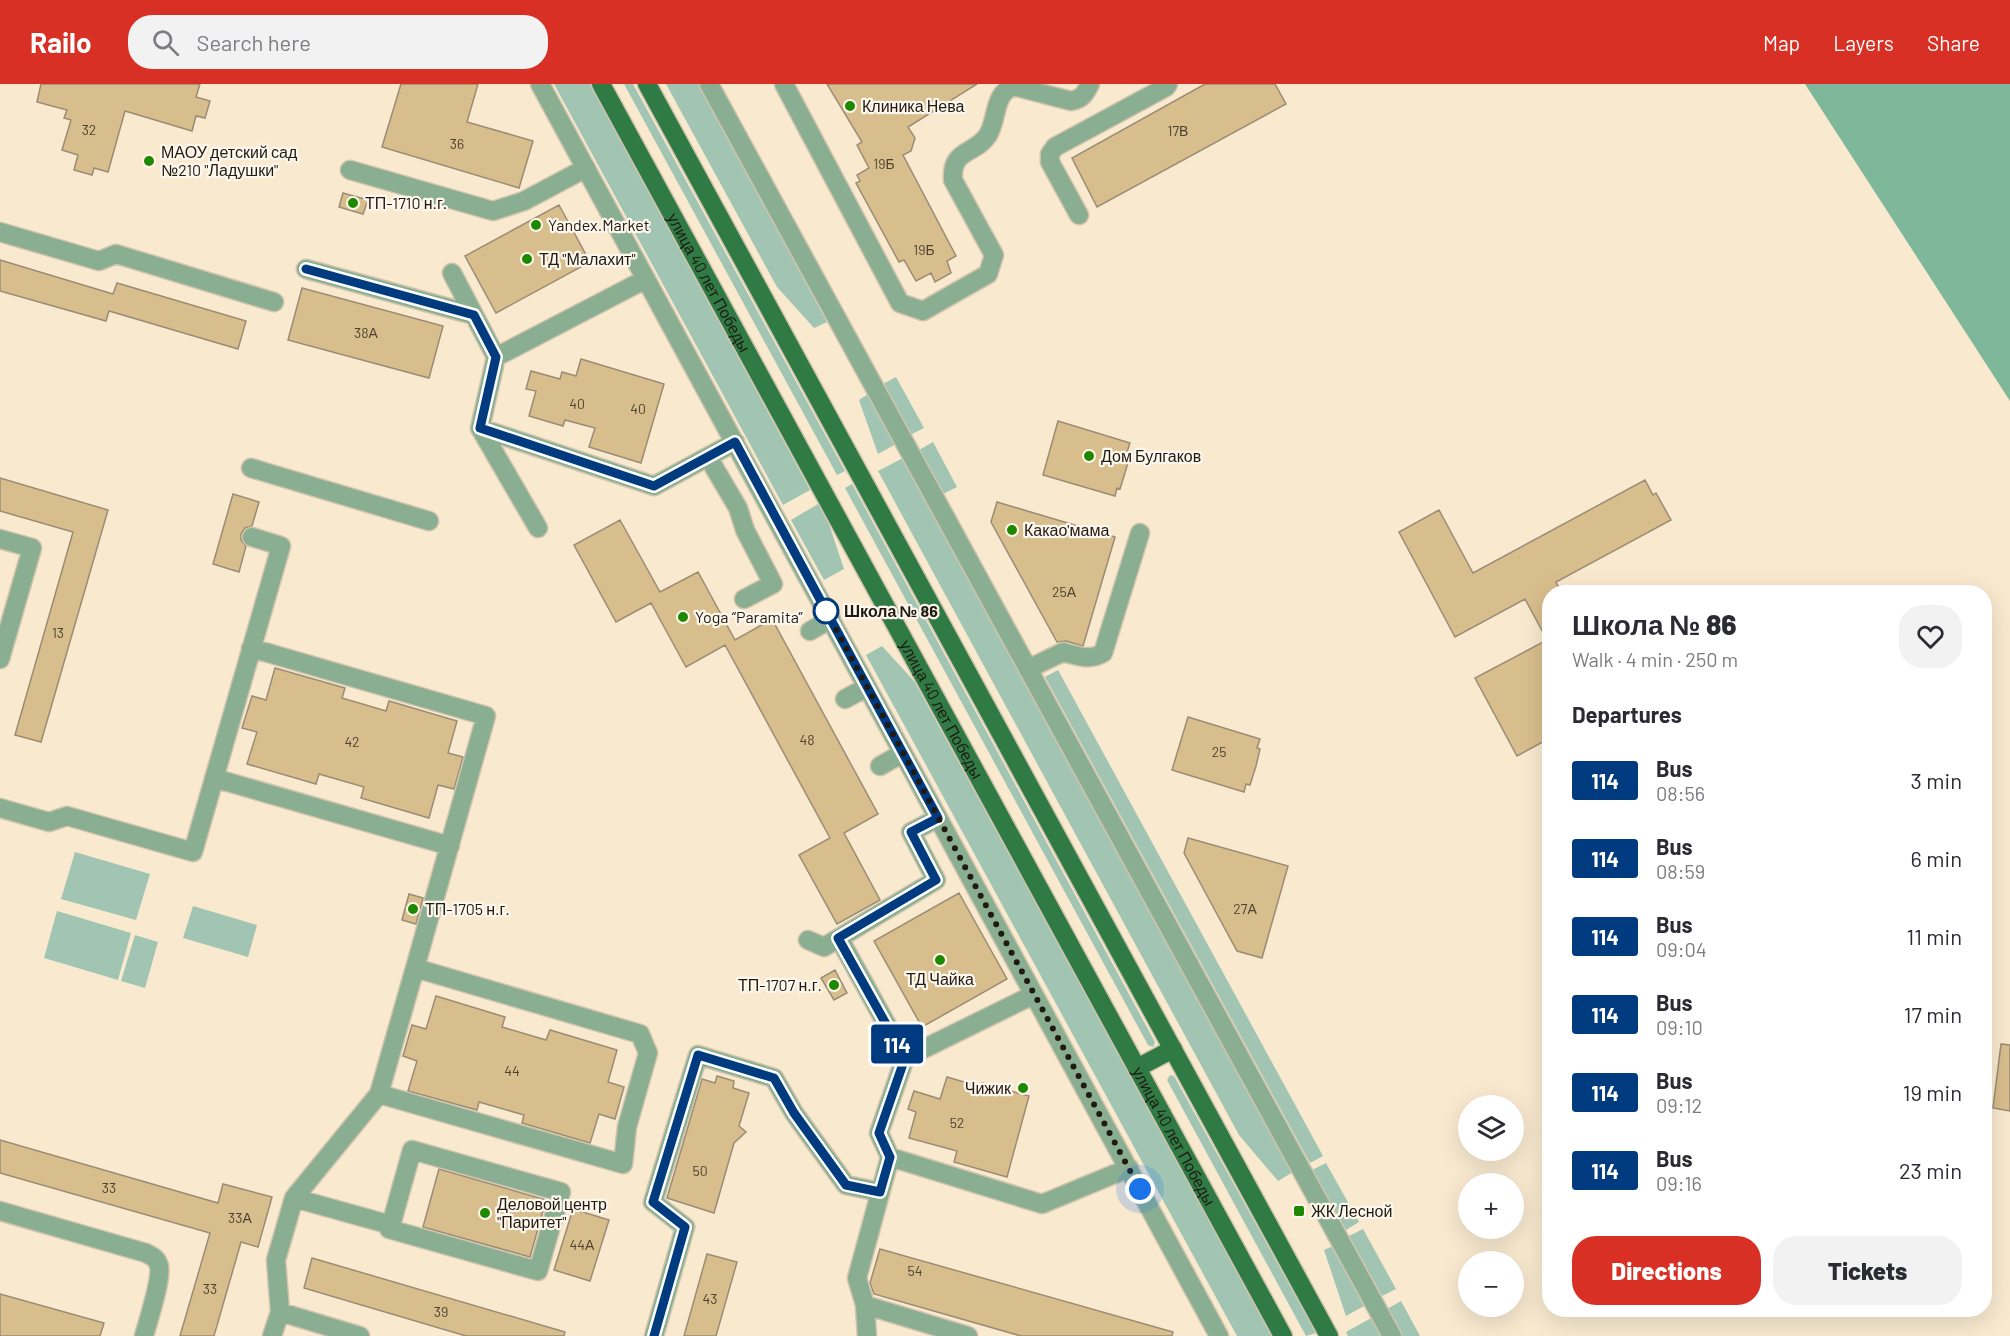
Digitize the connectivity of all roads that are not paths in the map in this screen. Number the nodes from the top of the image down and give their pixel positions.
1 (540, 84) edge
2 (601, 84) edge
3 (647, 84) edge
4 (710, 84) edge
5 (784, 84) edge
6 (1090, 84) edge
7 (1168, 84) edge
8 (586, 168) junction
9 (350, 170) dead end
10 (1079, 215) dead end
11 (0, 232) edge
12 (306, 269) dead end
13 (452, 273) dead end
14 (646, 279) junction
15 (274, 302) dead end
16 (474, 315) junction
17 (496, 357) junction
18 (480, 428) junction
19 (735, 442) junction
20 (708, 457) junction
21 (251, 468) dead end
22 (429, 521) dead end
23 (538, 528) dead end
24 (1140, 533) dead end
25 (252, 537) dead end
26 (0, 539) edge
27 (744, 599) dead end
28 (831, 619) junction
29 (810, 631) dead end
30 (251, 648) junction
31 (0, 659) edge
32 (1028, 669) junction
33 (867, 687) junction
34 (845, 699) dead end
35 (903, 753) junction
36 (880, 766) dead end
37 (214, 778) junction
38 (0, 808) edge
39 (938, 818) junction
40 (450, 846) junction
41 (838, 938) junction
42 (808, 940) dead end
43 (415, 968) junction
44 (1033, 995) junction
45 (1173, 1049) junction
46 (905, 1058) junction
47 (1137, 1068) junction
48 (380, 1094) junction
49 (890, 1157) junction
50 (1128, 1168) junction
51 (880, 1192) junction
52 (294, 1198) junction
53 (0, 1211) edge
54 (391, 1225) junction
55 (865, 1305) junction
56 (280, 1312) junction
57 (144, 1336) edge
58 (272, 1336) edge
59 (360, 1336) edge
60 (654, 1336) edge
61 (867, 1336) edge
62 (968, 1336) edge
63 (1220, 1336) edge
64 (1283, 1336) edge
65 (1329, 1336) edge
66 (1392, 1336) edge

1 - 8 street
2 - 47 main road, улица 40 лет Победы
3 - 45 main road
4 - 32 street
5 - 6 street
7 - 10 street
8 - 9 street
8 - 14 street
11 - 15 street
12 - 16 street
13 - 16 street
14 - 17 street
14 - 19 street
16 - 17 street
17 - 18 street
18 - 20 street
18 - 23 street
19 - 20 street
19 - 28 street
20 - 27 street
21 - 22 street
24 - 32 street
25 - 30 street
26 - 31 street
28 - 29 street
28 - 33 street
30 - 37 street
30 - 40 street
32 - 66 street
33 - 34 street
33 - 35 street
35 - 36 street
35 - 39 street
37 - 38 street
37 - 40 street
39 - 41 street
39 - 44 street
40 - 43 street
41 - 42 street
41 - 46 street
43 - 48 street
43 - 48 street
44 - 46 street
44 - 50 street
45 - 47 main road
45 - 65 main road
46 - 49 street
47 - 64 main road, улица 40 лет Победы
48 - 52 street
49 - 50 street
49 - 51 street
50 - 63 street
51 - 55 street
51 - 60 street
52 - 54 street
52 - 56 street
53 - 57 street
54 - 54 street
55 - 61 street
55 - 62 street
56 - 58 street
56 - 59 street

